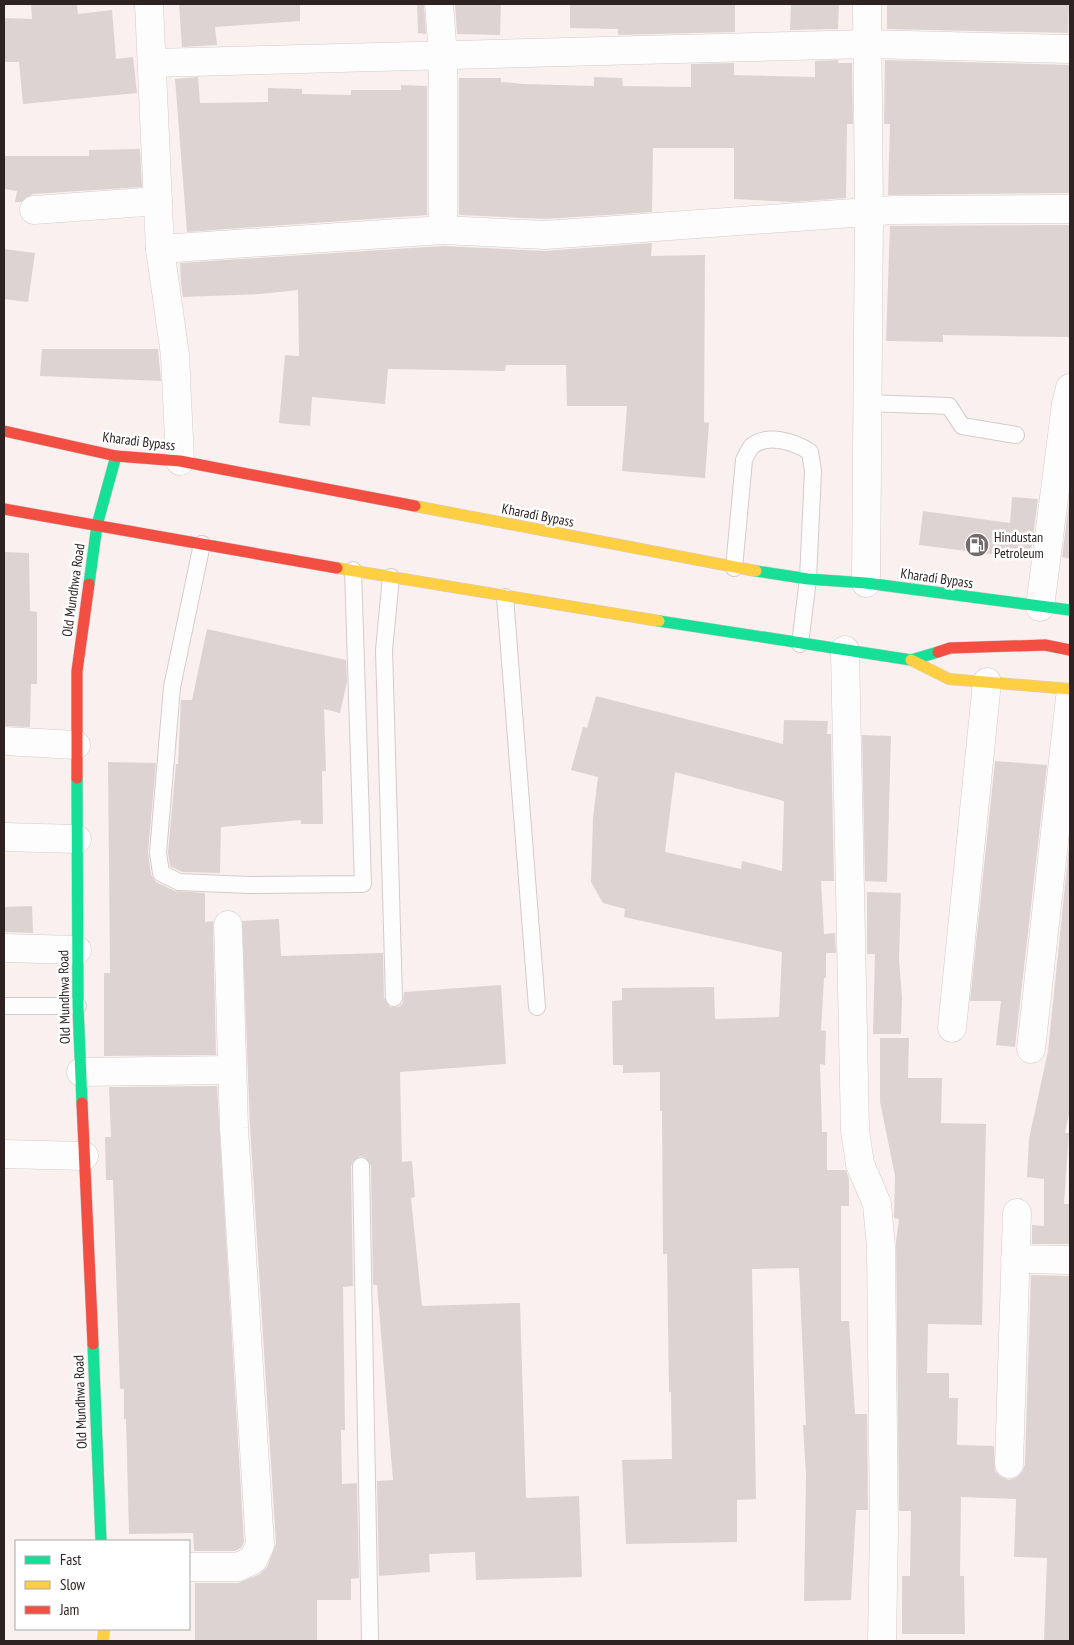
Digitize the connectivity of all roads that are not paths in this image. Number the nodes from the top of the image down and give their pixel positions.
1 (149, 4) edge
2 (439, 4) edge
3 (867, 4) edge
4 (868, 44) junction
5 (1070, 49) edge
6 (443, 55) junction
7 (153, 63) junction
8 (158, 201) junction
9 (1070, 209) edge
10 (34, 210) dead end
11 (869, 212) junction
12 (443, 230) junction
13 (160, 249) junction
14 (1070, 388) edge
15 (867, 403) junction
16 (4, 432) edge
17 (1016, 435) dead end
18 (116, 456) junction
19 (180, 461) junction
20 (4, 509) edge
21 (97, 525) junction
22 (202, 544) junction
23 (734, 568) junction
24 (353, 570) junction
25 (392, 577) junction
26 (808, 579) junction
27 (866, 583) junction
28 (505, 597) junction
29 (1040, 607) junction
30 (1070, 610) edge
31 (800, 644) junction
32 (845, 650) junction
33 (1070, 650) edge
34 (911, 660) junction
35 (987, 682) junction
36 (1070, 689) edge
37 (1070, 698) edge
38 (1069, 727) edge
39 (4, 740) edge
40 (76, 745) junction
41 (4, 837) edge
42 (77, 839) junction
43 (228, 925) dead end
44 (4, 948) edge
45 (77, 950) junction
46 (394, 998) dead end
47 (4, 1006) edge
48 (78, 1006) junction
49 (537, 1007) dead end
50 (952, 1028) dead end
51 (1031, 1049) dead end
52 (231, 1070) junction
53 (80, 1072) junction
54 (4, 1154) edge
55 (84, 1156) junction
56 (361, 1166) dead end
57 (1017, 1213) dead end
58 (1015, 1259) junction
59 (1070, 1260) edge
60 (1009, 1464) dead end
61 (101, 1540) edge
62 (190, 1567) edge
63 (370, 1641) edge
64 (882, 1641) edge

1 - 7 street
2 - 6 street
3 - 4 street
4 - 5 street
4 - 6 street
4 - 11 street
6 - 7 street
6 - 12 street
7 - 8 street
8 - 10 street
8 - 13 street
9 - 11 street
11 - 12 street
11 - 15 street
12 - 13 street
13 - 19 street
14 - 29 street
15 - 17 lane
15 - 27 street
16 - 18 main road, Kharadi Bypass
18 - 19 main road, Kharadi Bypass
18 - 21 main road, Old Mundhwa Road
19 - 23 main road, Kharadi Bypass
20 - 21 main road
21 - 22 main road
21 - 40 main road, Old Mundhwa Road
22 - 24 main road
22 - 24 lane
23 - 26 main road, Kharadi Bypass
23 - 26 lane
24 - 25 main road
25 - 28 main road
25 - 46 lane
26 - 27 main road, Kharadi Bypass
26 - 31 lane
27 - 29 main road, Kharadi Bypass
28 - 31 main road
28 - 49 lane
29 - 30 main road, Kharadi Bypass
31 - 32 main road
32 - 34 main road
32 - 64 street
33 - 34 main road
34 - 35 main road
35 - 36 main road
35 - 50 street
37 - 38 street
38 - 51 street
39 - 40 street
40 - 42 main road, Old Mundhwa Road
41 - 42 street
42 - 45 main road, Old Mundhwa Road
43 - 52 street
44 - 45 street
45 - 48 main road, Old Mundhwa Road
47 - 48 lane
48 - 53 main road, Old Mundhwa Road
52 - 53 street
52 - 62 street
53 - 55 main road, Old Mundhwa Road
54 - 55 street
55 - 61 main road, Old Mundhwa Road
56 - 63 lane
57 - 58 street
58 - 59 street
58 - 60 street

